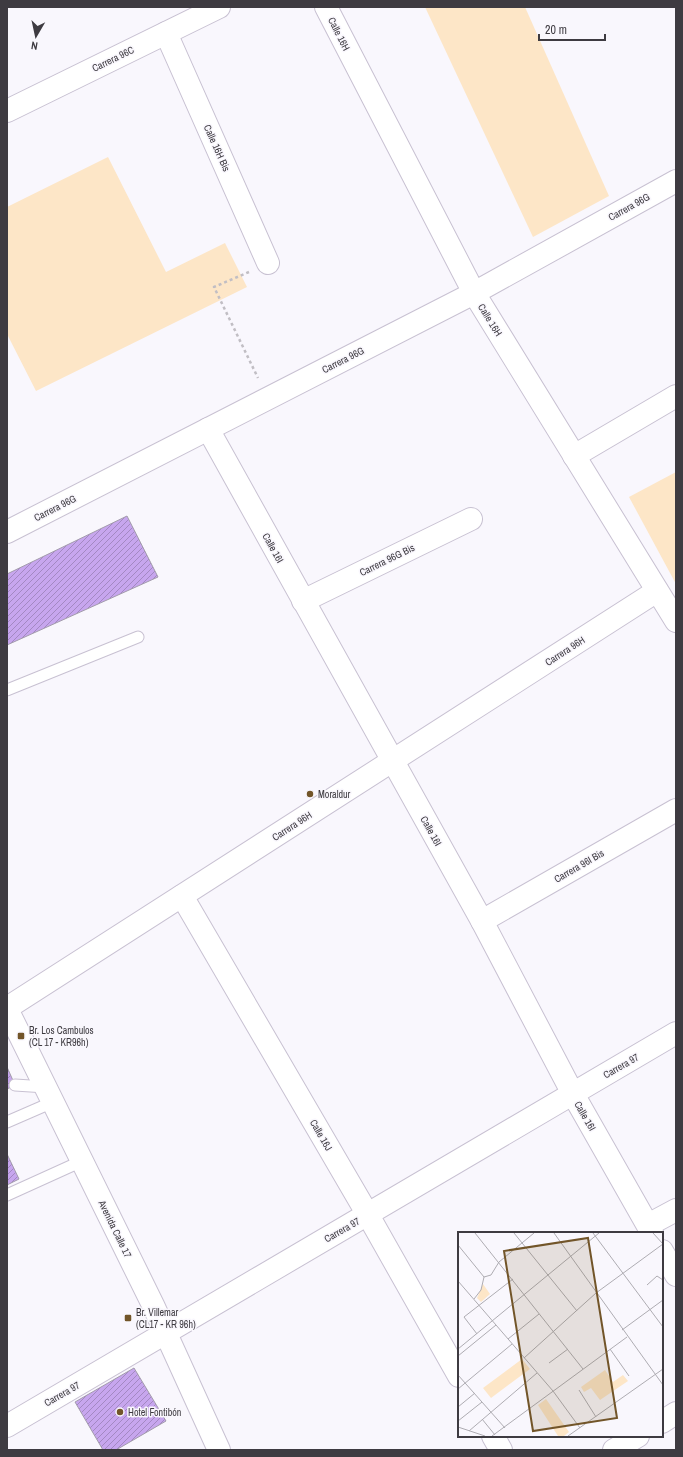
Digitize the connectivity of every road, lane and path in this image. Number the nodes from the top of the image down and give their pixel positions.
1 (219, 7) edge
2 (326, 7) edge
3 (166, 33) junction
4 (7, 111) edge
5 (676, 181) edge
6 (268, 263) joint
7 (474, 293) junction
8 (676, 396) edge
9 (268, 398) junction
10 (208, 429) junction
11 (574, 456) junction
12 (471, 519) dead end
13 (7, 532) edge
14 (657, 591) junction
15 (303, 601) junction
16 (676, 621) edge
17 (138, 637) dead end
18 (7, 690) edge
19 (392, 761) junction
20 (676, 810) edge
21 (182, 896) junction
22 (482, 921) junction
23 (8, 1017) edge
24 (676, 1033) edge
25 (15, 1085) dead end
26 (50, 1094) junction
27 (573, 1094) junction
28 (7, 1122) edge
29 (82, 1161) junction
30 (7, 1195) edge
31 (676, 1210) edge
32 (368, 1214) junction
33 (650, 1229) edge
34 (663, 1253) edge
35 (676, 1275) edge
36 (165, 1333) junction
37 (458, 1374) edge
38 (676, 1413) edge
39 (663, 1421) edge
40 (7, 1426) edge
41 (494, 1437) edge
42 (636, 1437) edge
43 (219, 1450) edge
44 (501, 1450) edge
45 (614, 1450) edge

1 - 3 street, Carrera 96C
2 - 7 street, Calle 16H
3 - 4 street, Carrera 96C
3 - 6 street, Calle 16H Bis
5 - 7 street, Carrera 96G
6 - 9 path
7 - 9 street, Carrera 96G
7 - 11 street, Calle 16H
8 - 11 street
9 - 10 street, Carrera 96G
10 - 13 street, Carrera 96G
10 - 15 street, Calle 16I
11 - 14 street, Calle 16H
12 - 15 street, Carrera 96G Bis
14 - 16 street, Calle 16H
14 - 19 street, Carrera 96H
15 - 19 street, Calle 16I
17 - 18 lane
19 - 21 street, Carrera 96H
19 - 22 street, Calle 16I
20 - 22 street, Carrera 96I Bis
21 - 23 street, Carrera 96H
21 - 32 street, Calle 16J
22 - 27 street, Calle 16I
23 - 26 street, Avenida Calle 17
24 - 27 street, Carrera 97
25 - 26 lane
26 - 28 lane
26 - 29 street, Avenida Calle 17
27 - 32 street, Carrera 97
27 - 33 street, Calle 16I
29 - 30 lane
29 - 36 street, Avenida Calle 17
31 - 33 street
32 - 36 street, Carrera 97
32 - 37 street, Calle 16J
34 - 35 street
36 - 40 street, Carrera 97
36 - 43 street, Avenida Calle 17
38 - 39 street
41 - 44 street
42 - 45 street

